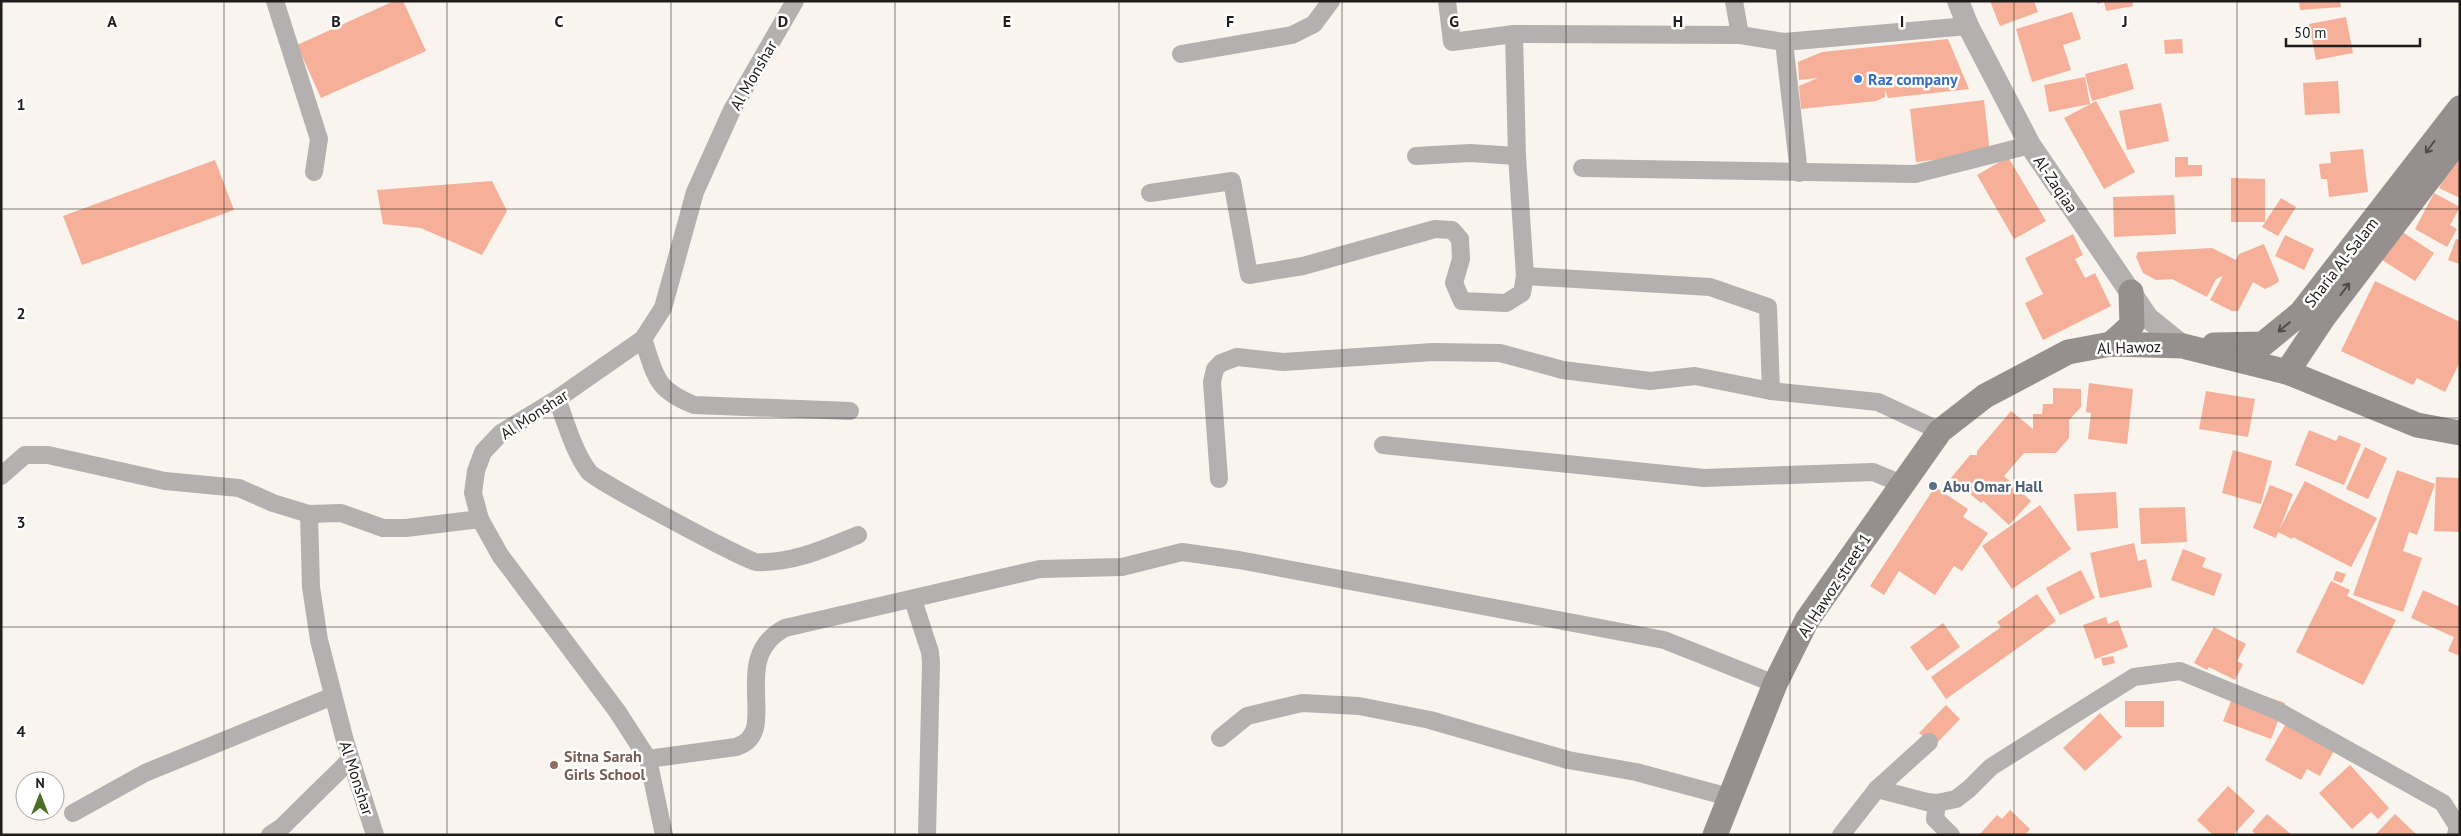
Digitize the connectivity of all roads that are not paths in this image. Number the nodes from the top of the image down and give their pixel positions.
1 (275, 1) edge
2 (795, 1) edge
3 (1332, 1) edge
4 (1447, 1) edge
5 (1734, 1) edge
6 (1958, 1) edge
7 (1968, 26) junction
8 (1514, 34) junction
9 (1740, 35) junction
10 (1784, 42) junction
11 (1181, 54) dead end
12 (2460, 108) edge
13 (2460, 138) edge
14 (2030, 145) junction
15 (1416, 156) dead end
16 (1517, 156) junction
17 (1582, 168) dead end
18 (314, 172) dead end
19 (1799, 173) junction
20 (1150, 193) dead end
21 (1525, 276) junction
22 (2131, 292) junction
23 (643, 339) junction
24 (2111, 344) junction
25 (2183, 346) junction
26 (2287, 372) junction
27 (1771, 391) junction
28 (558, 400) junction
29 (850, 411) dead end
30 (1940, 431) junction
31 (2460, 433) edge
32 (1383, 445) dead end
33 (1, 476) edge
34 (1219, 479) dead end
35 (1902, 484) junction
36 (309, 514) junction
37 (480, 519) junction
38 (858, 535) dead end
39 (913, 600) junction
40 (1775, 684) junction
41 (333, 696) junction
42 (1220, 738) dead end
43 (1929, 742) dead end
44 (648, 759) junction
45 (350, 760) junction
46 (1877, 789) junction
47 (1729, 797) junction
48 (1937, 803) junction
49 (72, 813) dead end
50 (270, 835) edge
51 (375, 835) edge
52 (664, 835) edge
53 (927, 835) edge
54 (1716, 835) edge
55 (1841, 835) edge
56 (1951, 835) edge
57 (2456, 835) edge

1 - 18 street
2 - 23 street, Al Monshar
3 - 11 street
4 - 8 street
5 - 9 street
6 - 7 street, Al-Zaqiaa
7 - 10 street
7 - 14 street, Al-Zaqiaa
8 - 9 street
8 - 16 street
9 - 10 street
10 - 19 street
12 -> 25 main road, Sharia Al-Salam
26 -> 13 main road, Sharia Al-Salam
14 - 19 street
14 - 22 street, Al-Zaqiaa
15 - 16 street
16 - 21 street
17 - 19 street
20 - 21 street
21 - 27 street
22 - 24 main road
22 - 25 street, Al-Zaqiaa
23 - 28 street, Al Monshar
23 - 29 street
24 - 25 main road, Al Hawoz
24 - 30 main road, Al Hawoz
25 - 26 main road, Al Hawoz
26 - 31 main road, Al Hawoz
27 - 30 street
27 - 34 street
28 - 37 street, Al Monshar
28 - 38 street
30 - 35 main road, Al Hawoz street 1
32 - 35 street
33 - 36 street
35 - 40 main road, Al Hawoz street 1
36 - 37 street
36 - 41 street, Al Monshar
37 - 44 street, Al Monshar
39 - 40 street
39 - 44 street
39 - 53 street
40 - 47 main road, Al Hawoz street 1
41 - 45 street, Al Monshar
41 - 49 street
42 - 47 street
43 - 46 street
44 - 52 street, Al Monshar
45 - 50 street
45 - 51 street, Al Monshar
46 - 48 street
46 - 55 street
47 - 54 main road, Al Hawoz street 1
48 - 56 street
48 - 57 street

